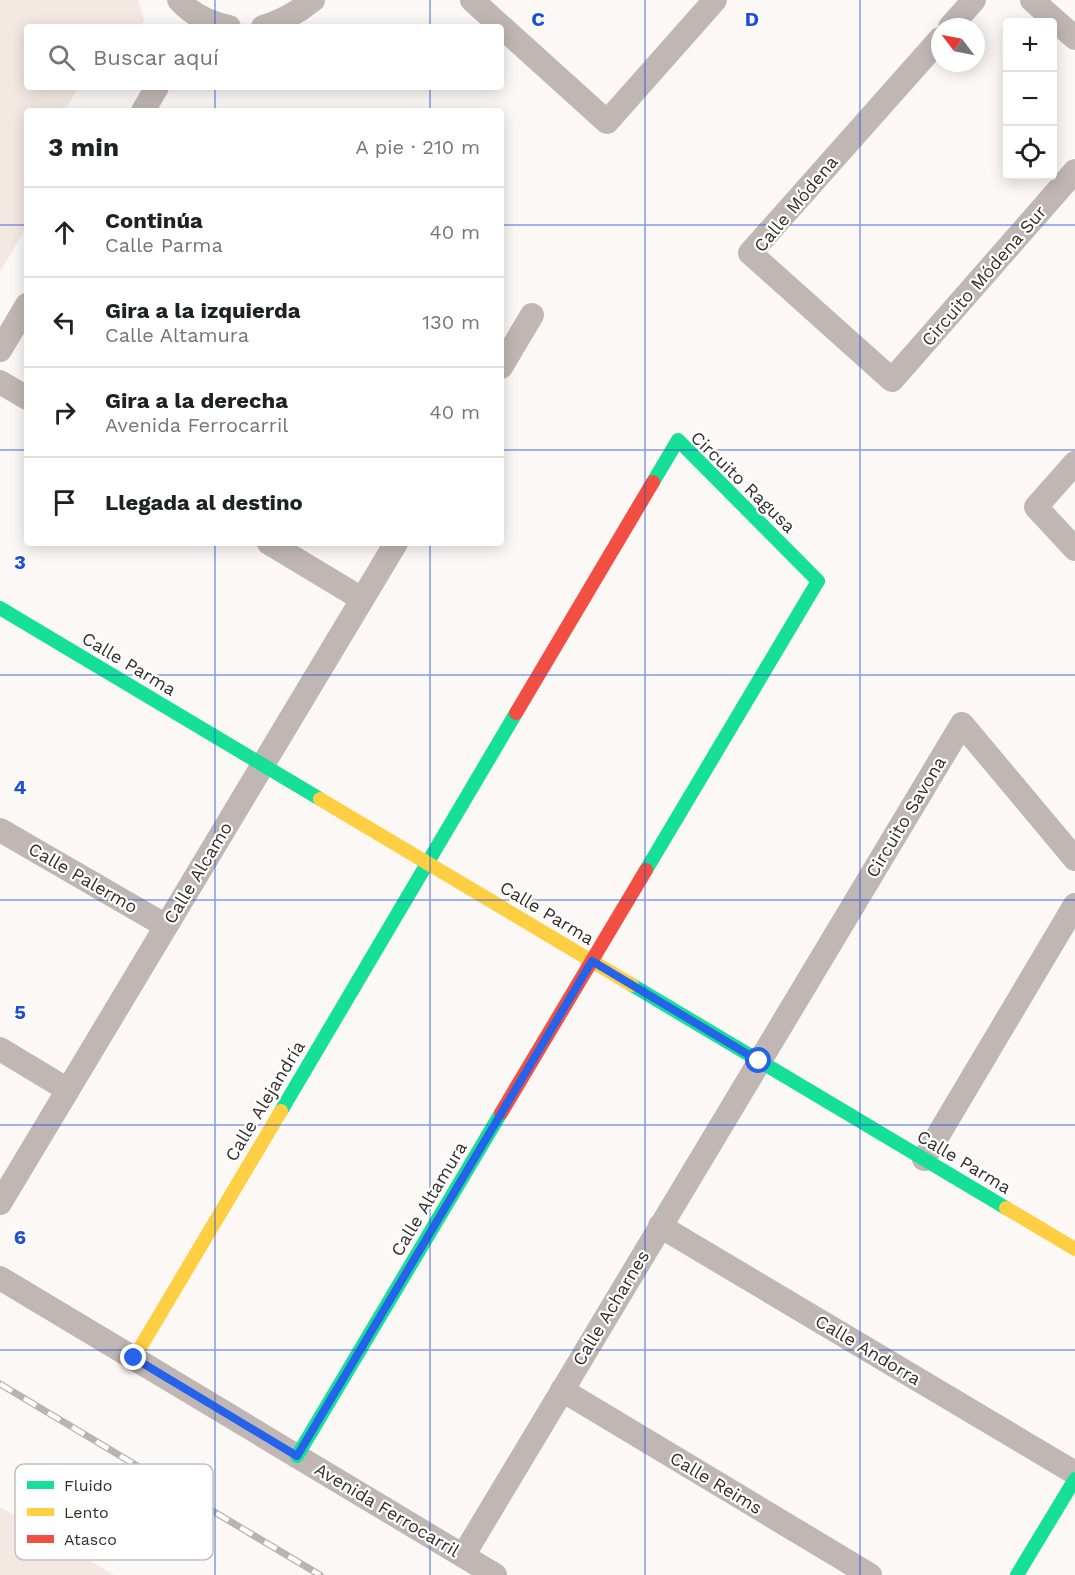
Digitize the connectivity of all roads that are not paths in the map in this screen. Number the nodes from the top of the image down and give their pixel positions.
1 (179, 0) edge
2 (313, 0) edge
3 (472, 0) edge
4 (715, 0) edge
5 (974, 0) edge
6 (1032, 0) edge
7 (958, 18) edge
8 (196, 22) edge
9 (273, 24) edge
10 (499, 24) edge
11 (504, 29) edge
12 (1075, 38) edge
13 (931, 49) edge
14 (155, 90) edge
15 (145, 108) edge
16 (1075, 171) edge
17 (24, 309) edge
18 (532, 315) dead end
19 (0, 350) edge
20 (504, 362) edge
21 (892, 380) joint
22 (0, 382) edge
23 (24, 396) edge
24 (1075, 463) edge
25 (274, 546) edge
26 (394, 546) edge
27 (1075, 549) edge
28 (362, 599) junction
29 (0, 608) edge
30 (263, 764) junction
31 (0, 830) edge
32 (1075, 859) edge
33 (427, 863) junction
34 (1075, 905) edge
35 (166, 926) junction
36 (592, 961) junction
37 (0, 1049) edge
38 (759, 1061) junction
39 (68, 1090) junction
40 (924, 1159) junction
41 (0, 1203) edge
42 (660, 1226) junction
43 (1075, 1249) edge
44 (0, 1278) edge
45 (134, 1358) junction
46 (562, 1390) junction
47 (297, 1456) junction
48 (1075, 1473) edge
49 (1075, 1479) edge
50 (463, 1556) junction
51 (495, 1575) edge
52 (870, 1575) edge
53 (1017, 1575) edge

1 - 8 street
2 - 9 street
3 - 10 street
4 - 11 street
5 - 7 street
6 - 12 street
13 - 21 street, Calle Módena
14 - 15 street
16 - 21 street, Circuito Módena Sur
17 - 19 street
18 - 20 street
22 - 23 street
24 - 27 street
25 - 28 street
26 - 28 street, Calle Alcamo
28 - 30 street, Calle Alcamo
29 - 30 street, Calle Parma
30 - 33 street, Calle Parma
30 - 35 street, Calle Alcamo
31 - 35 street, Calle Palermo
32 - 38 street, Circuito Savona
33 - 36 street, Calle Parma
33 - 36 street, Circuito Ragusa
33 - 45 street, Calle Alejandría
34 - 40 street
35 - 39 street, Calle Alcamo
36 - 38 street, Calle Parma
36 - 47 street, Calle Altamura
37 - 39 street
38 - 40 street, Calle Parma
38 - 42 street, Calle Acharnes
39 - 41 street, Calle Alcamo
40 - 43 street, Calle Parma
42 - 46 street, Calle Acharnes
42 - 48 street, Calle Andorra
44 - 45 street, Avenida Ferrocarril
45 - 47 street, Avenida Ferrocarril
46 - 50 street, Calle Acharnes
46 - 52 street, Calle Reims
47 - 50 street, Avenida Ferrocarril
49 - 53 street
50 - 51 street, Avenida Ferrocarril

